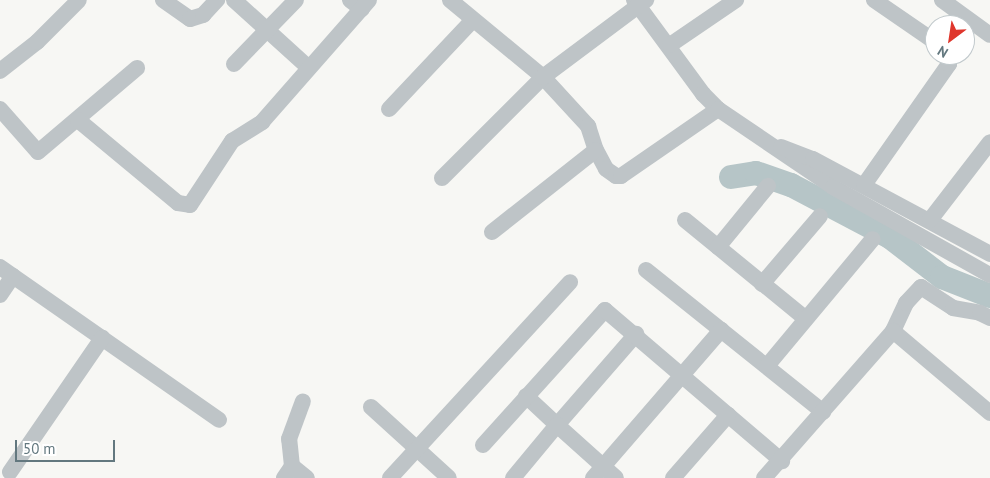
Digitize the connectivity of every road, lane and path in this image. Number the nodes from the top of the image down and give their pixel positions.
1 (80, 0) edge
2 (163, 0) edge
3 (217, 0) edge
4 (234, 0) edge
5 (296, 0) edge
6 (450, 0) edge
7 (736, 0) edge
8 (874, 0) edge
9 (942, 0) edge
10 (640, 2) edge
11 (360, 3) edge
12 (473, 20) junction
13 (267, 29) junction
14 (925, 35) edge
15 (990, 35) edge
16 (670, 46) junction
17 (234, 64) dead end
18 (948, 65) edge
19 (137, 68) dead end
20 (309, 68) junction
21 (0, 71) edge
22 (544, 77) junction
23 (0, 109) edge
24 (389, 109) dead end
25 (718, 109) junction
26 (78, 120) junction
27 (990, 142) edge
28 (770, 147) junction
29 (596, 150) junction
30 (442, 178) dead end
31 (864, 185) junction
32 (768, 186) dead end
33 (820, 216) dead end
34 (685, 220) dead end
35 (930, 220) junction
36 (492, 232) dead end
37 (874, 239) dead end
38 (718, 247) junction
39 (990, 254) edge
40 (987, 269) edge
41 (646, 270) dead end
42 (6, 271) edge
43 (570, 282) dead end
44 (762, 284) junction
45 (0, 295) edge
46 (990, 318) edge
47 (806, 320) junction
48 (722, 330) junction
49 (893, 331) junction
50 (636, 334) junction
51 (102, 338) junction
52 (767, 366) junction
53 (683, 376) junction
54 (526, 396) junction
55 (303, 401) dead end
56 (371, 407) dead end
57 (823, 412) junction
58 (990, 413) edge
59 (728, 415) junction
60 (219, 420) dead end
61 (557, 425) junction
62 (483, 444) dead end
63 (417, 449) junction
64 (782, 461) junction
65 (10, 472) dead end
66 (288, 472) edge
67 (598, 472) edge
68 (307, 478) edge
69 (390, 478) edge
70 (449, 478) edge
71 (513, 478) edge
72 (616, 478) edge
73 (673, 478) edge
74 (764, 478) edge

1 - 21 street
2 - 3 street
4 - 13 street
5 - 13 street
6 - 12 street
7 - 16 street
8 - 14 street
9 - 15 street
10 - 16 street
10 - 22 street
11 - 20 street
12 - 22 street
12 - 24 street
13 - 17 street
13 - 20 street
16 - 25 street
18 - 31 street
19 - 26 street
20 - 26 street
22 - 29 street
22 - 30 street
23 - 26 street
25 - 28 street
25 - 29 street
27 - 35 street
28 - 31 street
28 - 40 street
29 - 36 street
31 - 35 street
32 - 38 street
33 - 44 street
34 - 38 street
35 - 39 street
37 - 47 street
38 - 44 street
41 - 48 street
42 - 45 street
42 - 51 street
43 - 63 street
44 - 47 street
46 - 49 street
47 - 52 street
48 - 52 street
48 - 53 street
49 - 57 street
49 - 58 street
50 - 53 street
50 - 54 street
50 - 61 street
51 - 60 street
51 - 65 street
52 - 57 street
53 - 59 street
53 - 67 street
54 - 61 street
54 - 62 street
55 - 66 street
56 - 63 street
57 - 64 street
59 - 64 street
59 - 73 street
61 - 67 street
61 - 71 street
63 - 69 street
63 - 70 street
64 - 74 street
66 - 68 street
67 - 72 street

